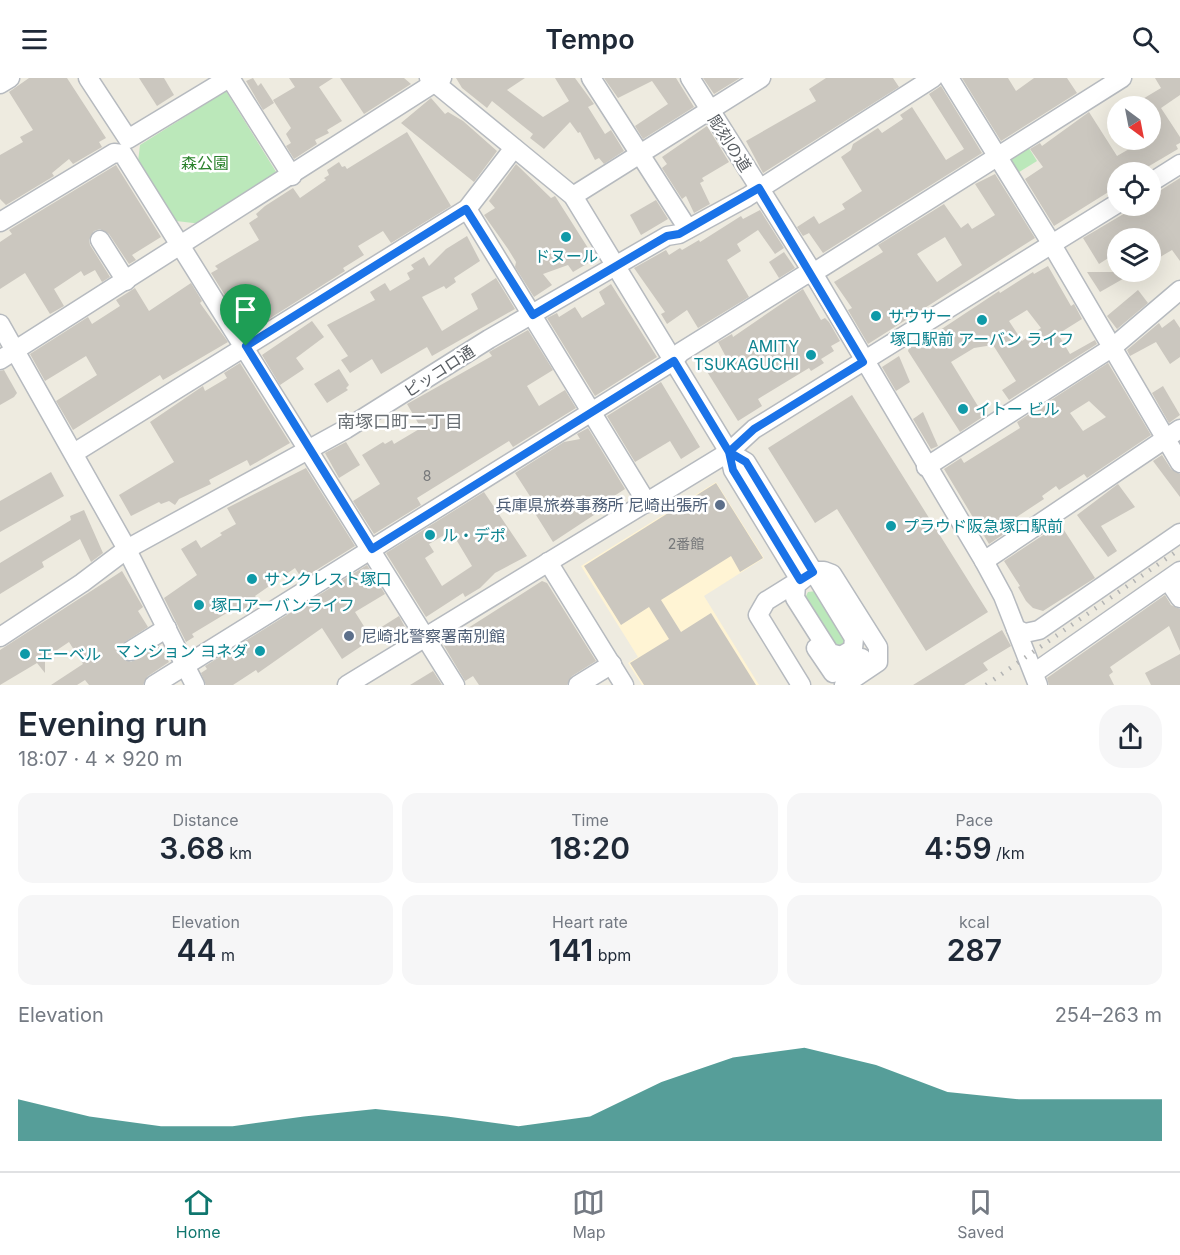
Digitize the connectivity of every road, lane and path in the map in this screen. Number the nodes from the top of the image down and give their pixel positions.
1 (10, 78) edge
2 (88, 78) edge
3 (229, 78) edge
4 (591, 78) edge
5 (690, 78) edge
6 (761, 78) edge
7 (933, 78) edge
8 (949, 78) edge
9 (1122, 78) edge
10 (436, 80) edge
11 (0, 84) edge
12 (710, 110) junction
13 (514, 148) junction
14 (640, 154) junction
15 (998, 157) junction
16 (1180, 164) edge
17 (292, 176) junction
18 (1161, 176) edge
19 (759, 188) junction
20 (573, 196) junction
21 (466, 209) junction
22 (1107, 210) edge
23 (0, 222) edge
24 (688, 229) junction
25 (100, 240) dead end
26 (1051, 244) junction
27 (182, 246) junction
28 (615, 266) junction
29 (813, 273) junction
30 (126, 281) junction
31 (1180, 290) edge
32 (533, 315) junction
33 (0, 324) edge
34 (246, 346) junction
35 (1113, 347) junction
36 (7, 356) edge
37 (674, 361) junction
38 (863, 362) junction
39 (593, 412) junction
40 (1174, 433) edge
41 (309, 448) junction
42 (729, 452) junction
43 (74, 453) junction
44 (1180, 463) edge
45 (926, 467) junction
46 (647, 503) junction
47 (1180, 533) edge
48 (372, 549) junction
49 (121, 554) junction
50 (984, 561) junction
51 (548, 562) junction
52 (1174, 575) edge
53 (806, 576) junction
54 (1180, 598) edge
55 (791, 609) dead end
56 (1016, 629) junction
57 (162, 631) junction
58 (0, 637) edge
59 (425, 637) junction
60 (130, 651) dead end
61 (862, 658) dead end
62 (612, 664) junction
63 (186, 665) junction
64 (1036, 679) edge
65 (154, 685) edge
66 (195, 685) edge
67 (347, 685) edge
68 (455, 685) edge
69 (578, 685) edge
70 (624, 685) edge
71 (801, 685) edge
72 (844, 685) edge

1 - 11 street
2 - 3 street
3 - 17 street
4 - 14 street
5 - 12 street, 彫刻の道
6 - 12 street
7 - 19 street, ピッコロ通
8 - 15 street
9 - 15 street
10 - 13 street
10 - 17 street
12 - 14 street
12 - 19 street, 彫刻の道
13 - 20 street
13 - 21 street
14 - 20 street
14 - 24 street
15 - 26 street
15 - 29 street
16 - 18 street
17 - 27 street
19 - 24 street, ピッコロ通
19 - 29 street, 彫刻の道
20 - 28 street
21 - 32 street
21 - 34 street
22 - 26 street
23 - 27 street
24 - 28 street, ピッコロ通
25 - 30 street
26 - 35 street
26 - 38 street
27 - 30 street
27 - 34 street
28 - 32 street, ピッコロ通
28 - 37 street
29 - 37 street
29 - 38 street, 彫刻の道
30 - 36 street
31 - 35 street
32 - 39 street
32 - 41 street, ピッコロ通
33 - 36 street
34 - 41 street
34 - 43 street
35 - 40 street
35 - 45 street
36 - 43 street
37 - 39 street
37 - 42 street
38 - 42 street
38 - 45 street, 彫刻の道
39 - 46 street
39 - 48 street
40 - 44 street
40 - 50 street
41 - 48 street
41 - 49 street, ピッコロ通
42 - 46 street
42 - 53 street
43 - 49 street
45 - 50 street, 彫刻の道
46 - 51 street
47 - 56 street
48 - 59 street
48 - 63 street
49 - 57 street
49 - 58 street, ピッコロ通
50 - 56 street, 彫刻の道
51 - 59 street
51 - 62 street
52 - 54 street
52 - 64 street
53 - 71 street
53 - 72 street
55 - 61 street
56 - 64 street, 彫刻の道
57 - 60 street
57 - 63 street
59 - 67 street
59 - 68 street
62 - 69 street
62 - 70 street
63 - 65 street
63 - 66 street

